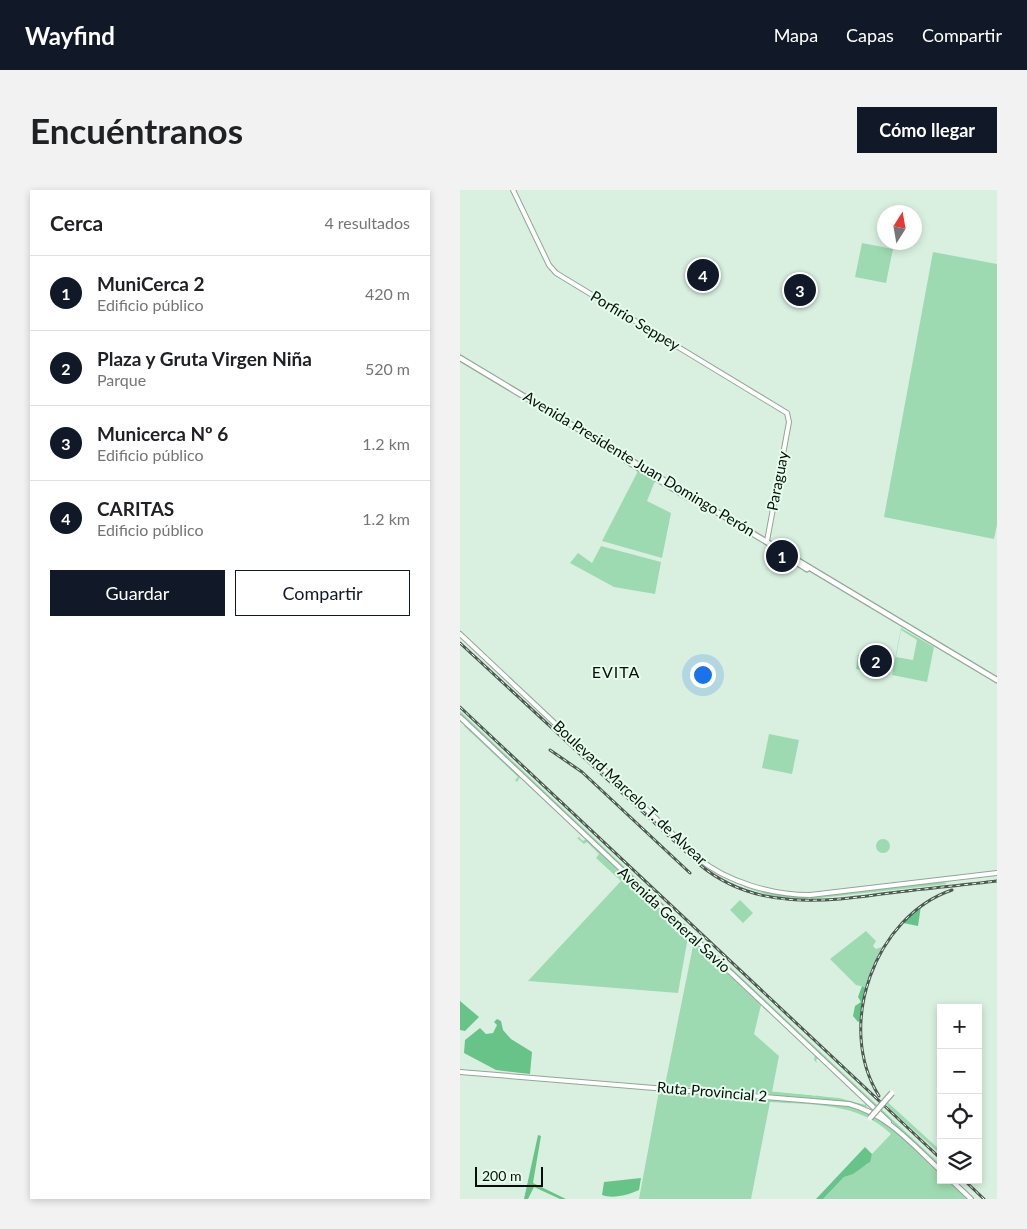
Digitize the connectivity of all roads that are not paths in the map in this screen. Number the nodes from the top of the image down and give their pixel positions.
1 (513, 190) edge
2 (460, 359) edge
3 (790, 421) joint
4 (767, 541) junction
5 (460, 634) edge
6 (997, 681) edge
7 (460, 717) edge
8 (997, 873) edge
9 (460, 1072) edge
10 (892, 1093) dead end
11 (868, 1102) junction
12 (865, 1109) junction
13 (870, 1118) dead end
14 (889, 1122) junction
15 (937, 1167) edge
16 (955, 1184) edge
17 (971, 1199) edge

1 - 3 main road, Porfirio Seppey
2 - 4 main road, Avenida Presidente Juan Domingo Perón
2 - 6 main road, Avenida Presidente Juan Domingo Perón
3 - 4 main road, Paraguay
4 - 6 main road, Avenida Presidente Juan Domingo Perón
5 - 8 main road, Boulevard Marcelo T. de Alvear
7 - 11 main road, Avenida General Savio
9 - 12 main road, Ruta Provincial 2
10 - 13 main road, bridge
11 - 12 main road
11 - 14 main road, Avenida General Savio
12 - 14 main road, Ruta Provincial 2
14 - 15 main road, Ruta Provincial 2
16 - 17 main road

